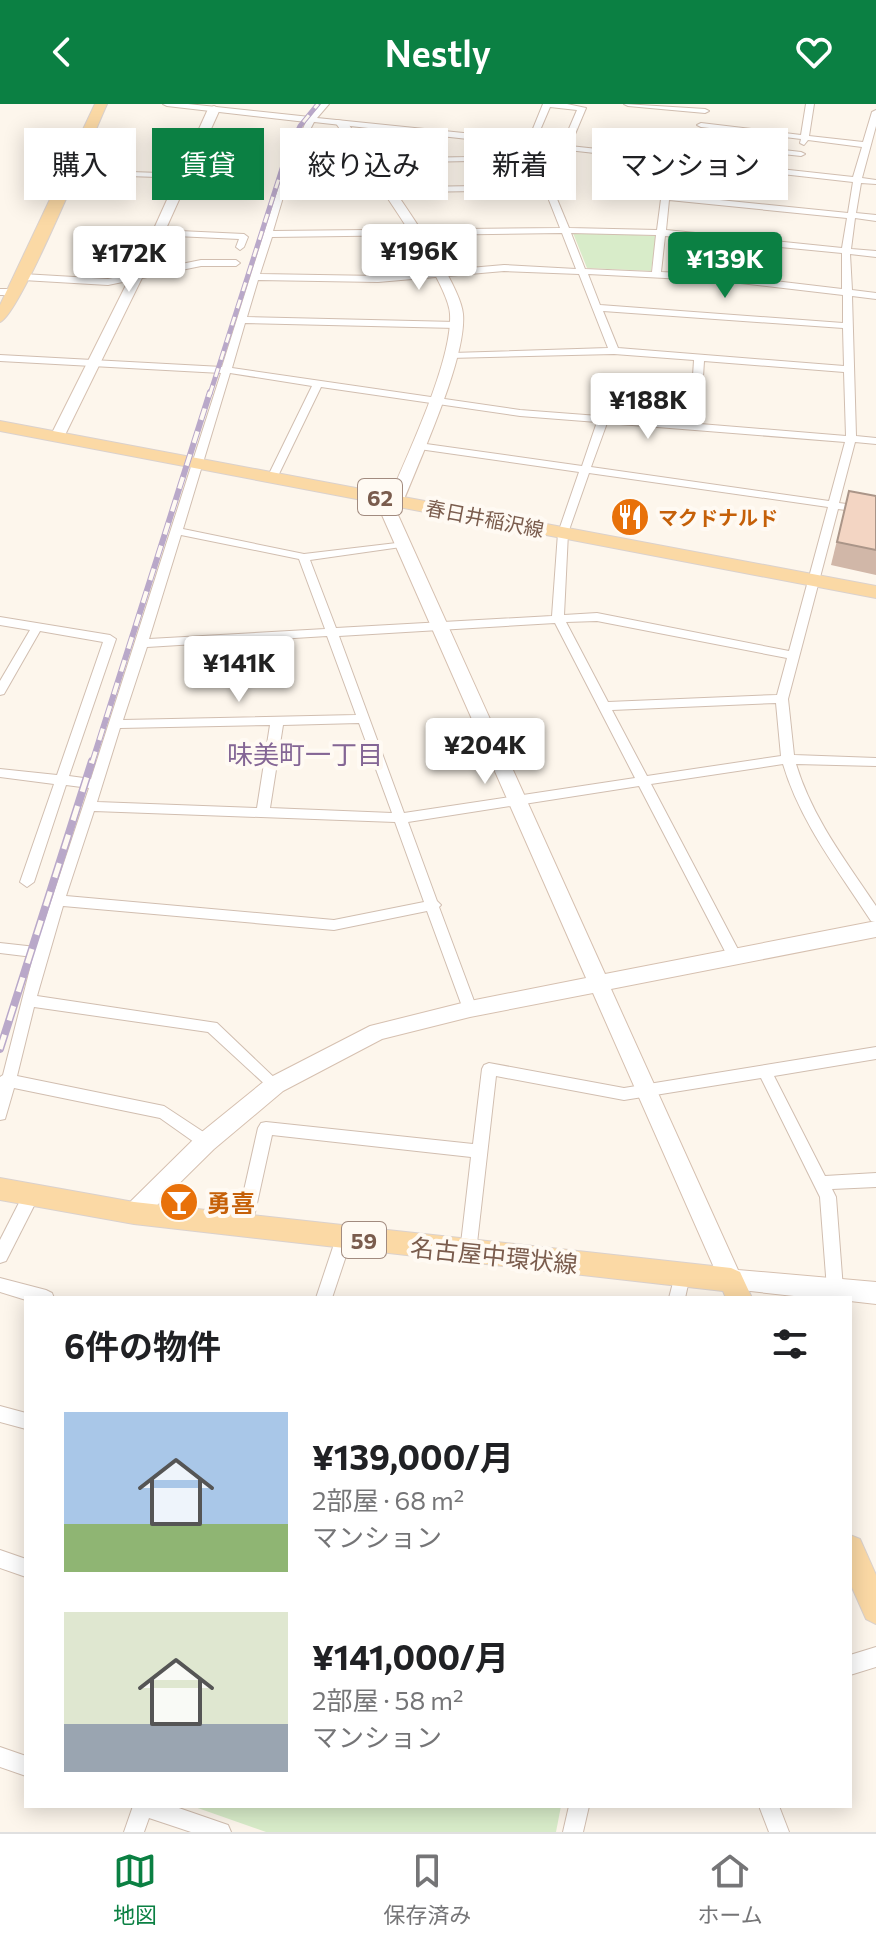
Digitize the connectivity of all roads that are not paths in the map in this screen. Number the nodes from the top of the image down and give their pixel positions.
1 (101, 104) edge
2 (167, 104) edge
3 (325, 104) edge
4 (332, 104) edge
5 (628, 104) edge
6 (810, 104) edge
7 (707, 108) edge
8 (214, 109) junction
9 (876, 112) edge
10 (311, 118) junction
11 (341, 122) junction
12 (701, 125) junction
13 (205, 128) edge
14 (305, 128) edge
15 (345, 128) edge
16 (537, 128) edge
17 (574, 128) edge
18 (700, 128) edge
19 (874, 131) edge
20 (464, 135) edge
21 (806, 137) junction
22 (867, 145) junction
23 (788, 153) edge
24 (801, 154) junction
25 (876, 158) edge
26 (862, 159) junction
27 (788, 172) edge
28 (795, 173) junction
29 (859, 180) junction
30 (876, 182) edge
31 (280, 195) edge
32 (173, 200) edge
33 (393, 200) edge
34 (553, 200) edge
35 (666, 200) edge
36 (698, 200) edge
37 (852, 215) junction
38 (876, 218) edge
39 (565, 229) junction
40 (415, 232) junction
41 (661, 232) junction
42 (158, 233) junction
43 (268, 234) junction
44 (240, 247) dead end
45 (846, 251) junction
46 (876, 254) edge
47 (583, 272) junction
48 (138, 274) junction
49 (440, 274) junction
50 (226, 275) dead end
51 (656, 275) junction
52 (23, 277) junction
53 (256, 277) junction
54 (7, 292) edge
55 (847, 292) junction
56 (876, 296) edge
57 (599, 308) junction
58 (0, 318) edge
59 (241, 320) junction
60 (456, 325) junction
61 (848, 326) junction
62 (614, 351) junction
63 (452, 356) junction
64 (699, 357) junction
65 (0, 358) edge
66 (93, 363) junction
67 (848, 369) junction
68 (226, 370) junction
69 (319, 382) junction
70 (434, 400) junction
71 (603, 420) junction
72 (0, 426) edge
73 (695, 427) junction
74 (58, 435) junction
75 (851, 439) junction
76 (876, 441) edge
77 (419, 446) junction
78 (197, 461) junction
79 (585, 470) junction
80 (273, 476) junction
81 (395, 500) junction
82 (835, 505) junction
83 (876, 511) edge
84 (176, 531) junction
85 (563, 533) junction
86 (401, 544) junction
87 (304, 557) junction
88 (816, 580) junction
89 (876, 592) edge
90 (558, 618) junction
91 (0, 621) edge
92 (439, 625) junction
93 (37, 627) junction
94 (332, 632) junction
95 (142, 643) junction
96 (794, 656) junction
97 (0, 691) edge
98 (782, 699) junction
99 (603, 706) junction
100 (364, 719) junction
101 (277, 721) junction
102 (116, 724) junction
103 (788, 759) junction
104 (876, 762) edge
105 (0, 773) edge
106 (59, 781) junction
107 (640, 781) junction
108 (97, 784) junction
109 (518, 800) junction
110 (89, 806) junction
111 (263, 813) junction
112 (400, 818) junction
113 (27, 882) dead end
114 (58, 900) junction
115 (434, 905) junction
116 (876, 917) edge
117 (876, 929) edge
118 (0, 948) edge
119 (41, 953) junction
120 (735, 957) junction
121 (598, 985) junction
122 (28, 1000) junction
123 (470, 1009) junction
124 (876, 1053) edge
125 (765, 1072) junction
126 (6, 1080) junction
127 (275, 1085) junction
128 (645, 1089) junction
129 (247, 1107) junction
130 (0, 1114) edge
131 (266, 1128) junction
132 (206, 1142) junction
133 (479, 1151) junction
134 (876, 1180) edge
135 (821, 1183) junction
136 (0, 1189) edge
137 (32, 1194) junction
138 (134, 1213) junction
139 (244, 1226) junction
140 (344, 1238) junction
141 (468, 1252) junction
142 (0, 1256) edge
143 (0, 1285) edge
144 (680, 1287) edge
145 (735, 1289) edge
146 (835, 1289) junction
147 (876, 1293) edge
148 (39, 1296) edge
149 (325, 1296) edge
150 (0, 1414) edge
151 (24, 1420) edge
152 (852, 1554) edge
153 (0, 1559) edge
154 (24, 1567) edge
155 (876, 1609) edge
156 (876, 1657) edge
157 (852, 1664) edge
158 (0, 1757) edge
159 (24, 1765) edge
160 (143, 1808) edge
161 (150, 1808) edge
162 (579, 1808) edge
163 (770, 1808) edge
164 (134, 1832) edge
165 (221, 1832) edge
166 (573, 1832) edge
167 (779, 1832) edge

1 - 52 main road
2 - 8 street
3 - 10 street
4 - 11 street
5 - 7 street
6 - 21 street
7 - 12 street
8 - 10 street
8 - 13 street
9 - 19 street
10 - 11 street
10 - 14 street
11 - 15 street
11 - 20 street
12 - 18 street
12 - 21 street
16 - 17 street
19 - 22 street
21 - 22 street
21 - 24 street
22 - 26 street
23 - 24 street
24 - 28 street
25 - 26 street
26 - 29 street
27 - 28 street
28 - 29 street
29 - 30 street
29 - 37 street
31 - 43 street
32 - 42 street
33 - 40 street
34 - 39 street
35 - 41 street
36 - 37 street
37 - 38 street
37 - 45 street
39 - 40 street
39 - 41 street
39 - 47 street
40 - 43 street
40 - 49 street
41 - 45 street
41 - 51 street
42 - 44 street
42 - 48 street
43 - 53 street
45 - 46 street
45 - 55 street
47 - 49 street
47 - 51 street
47 - 57 street
48 - 50 street
48 - 52 street
48 - 66 street
49 - 53 street
49 - 60 street
51 - 55 street
52 - 54 main road
53 - 59 street
54 - 58 main road
55 - 56 street
55 - 61 street
57 - 61 street
57 - 62 street
59 - 60 street
59 - 68 street
60 - 63 street
61 - 67 street
62 - 63 street
62 - 64 street
63 - 70 street
64 - 67 street
64 - 73 street
65 - 66 street
66 - 68 street
66 - 74 street
67 - 75 street
68 - 69 street
68 - 78 street
69 - 70 street
69 - 80 street
70 - 71 street
70 - 77 street
71 - 73 street
71 - 79 street
72 - 74 main road, 春日井稲沢線 / 62
73 - 75 street
74 - 78 main road, 春日井稲沢線 / 62
75 - 76 street
75 - 82 street
77 - 79 street
77 - 81 street
78 - 80 main road, 春日井稲沢線 / 62
78 - 84 street
79 - 82 street
79 - 85 street
80 - 81 main road, 春日井稲沢線 / 62
81 - 85 main road, 春日井稲沢線 / 62
81 - 86 street
82 - 83 street
82 - 88 street
84 - 87 street
84 - 95 street
85 - 88 main road, 春日井稲沢線 / 62
85 - 90 street
86 - 87 street
86 - 92 street
87 - 94 street
88 - 89 main road, 春日井稲沢線 / 62
88 - 96 street
90 - 92 street
90 - 96 street
90 - 99 street
91 - 93 street
92 - 94 street
92 - 109 street
93 - 97 street
93 - 106 street
94 - 95 street
94 - 100 street
95 - 102 street
96 - 98 street
98 - 99 street
98 - 103 street
99 - 107 street
100 - 101 street
100 - 112 street
101 - 102 street
101 - 111 street
102 - 108 street
103 - 104 street
103 - 107 street
103 - 116 street
105 - 106 street
106 - 108 street
106 - 113 street
107 - 109 street
107 - 120 street
108 - 110 street
109 - 112 street
109 - 121 street
110 - 111 street
110 - 114 street
111 - 112 street
112 - 115 street
114 - 115 street
114 - 119 street
115 - 123 street
117 - 120 street
118 - 119 street
119 - 122 street
120 - 121 street
121 - 123 street
121 - 128 street
122 - 126 street
122 - 127 street
123 - 127 street
124 - 125 street
125 - 128 street
125 - 135 street
126 - 130 street
126 - 132 street
127 - 129 street
128 - 133 street
128 - 145 street
129 - 131 street
129 - 132 street
131 - 133 street
131 - 139 street
132 - 138 street
133 - 141 street
134 - 135 street
135 - 146 street
136 - 137 main road, 名古屋中環状線 / 59
137 - 138 main road, 名古屋中環状線 / 59
137 - 142 street
138 - 139 main road, 名古屋中環状線 / 59
139 - 140 main road, 名古屋中環状線 / 59
140 - 141 main road, 名古屋中環状線 / 59
140 - 149 street
141 - 144 main road, 名古屋中環状線 / 59
143 - 148 street
144 - 145 main road, 名古屋中環状線 / 59
145 - 146 street
146 - 147 street
150 - 151 street
152 - 155 main road
153 - 154 street
156 - 157 street
158 - 159 street
160 - 164 street
161 - 165 street
162 - 166 street
163 - 167 street

